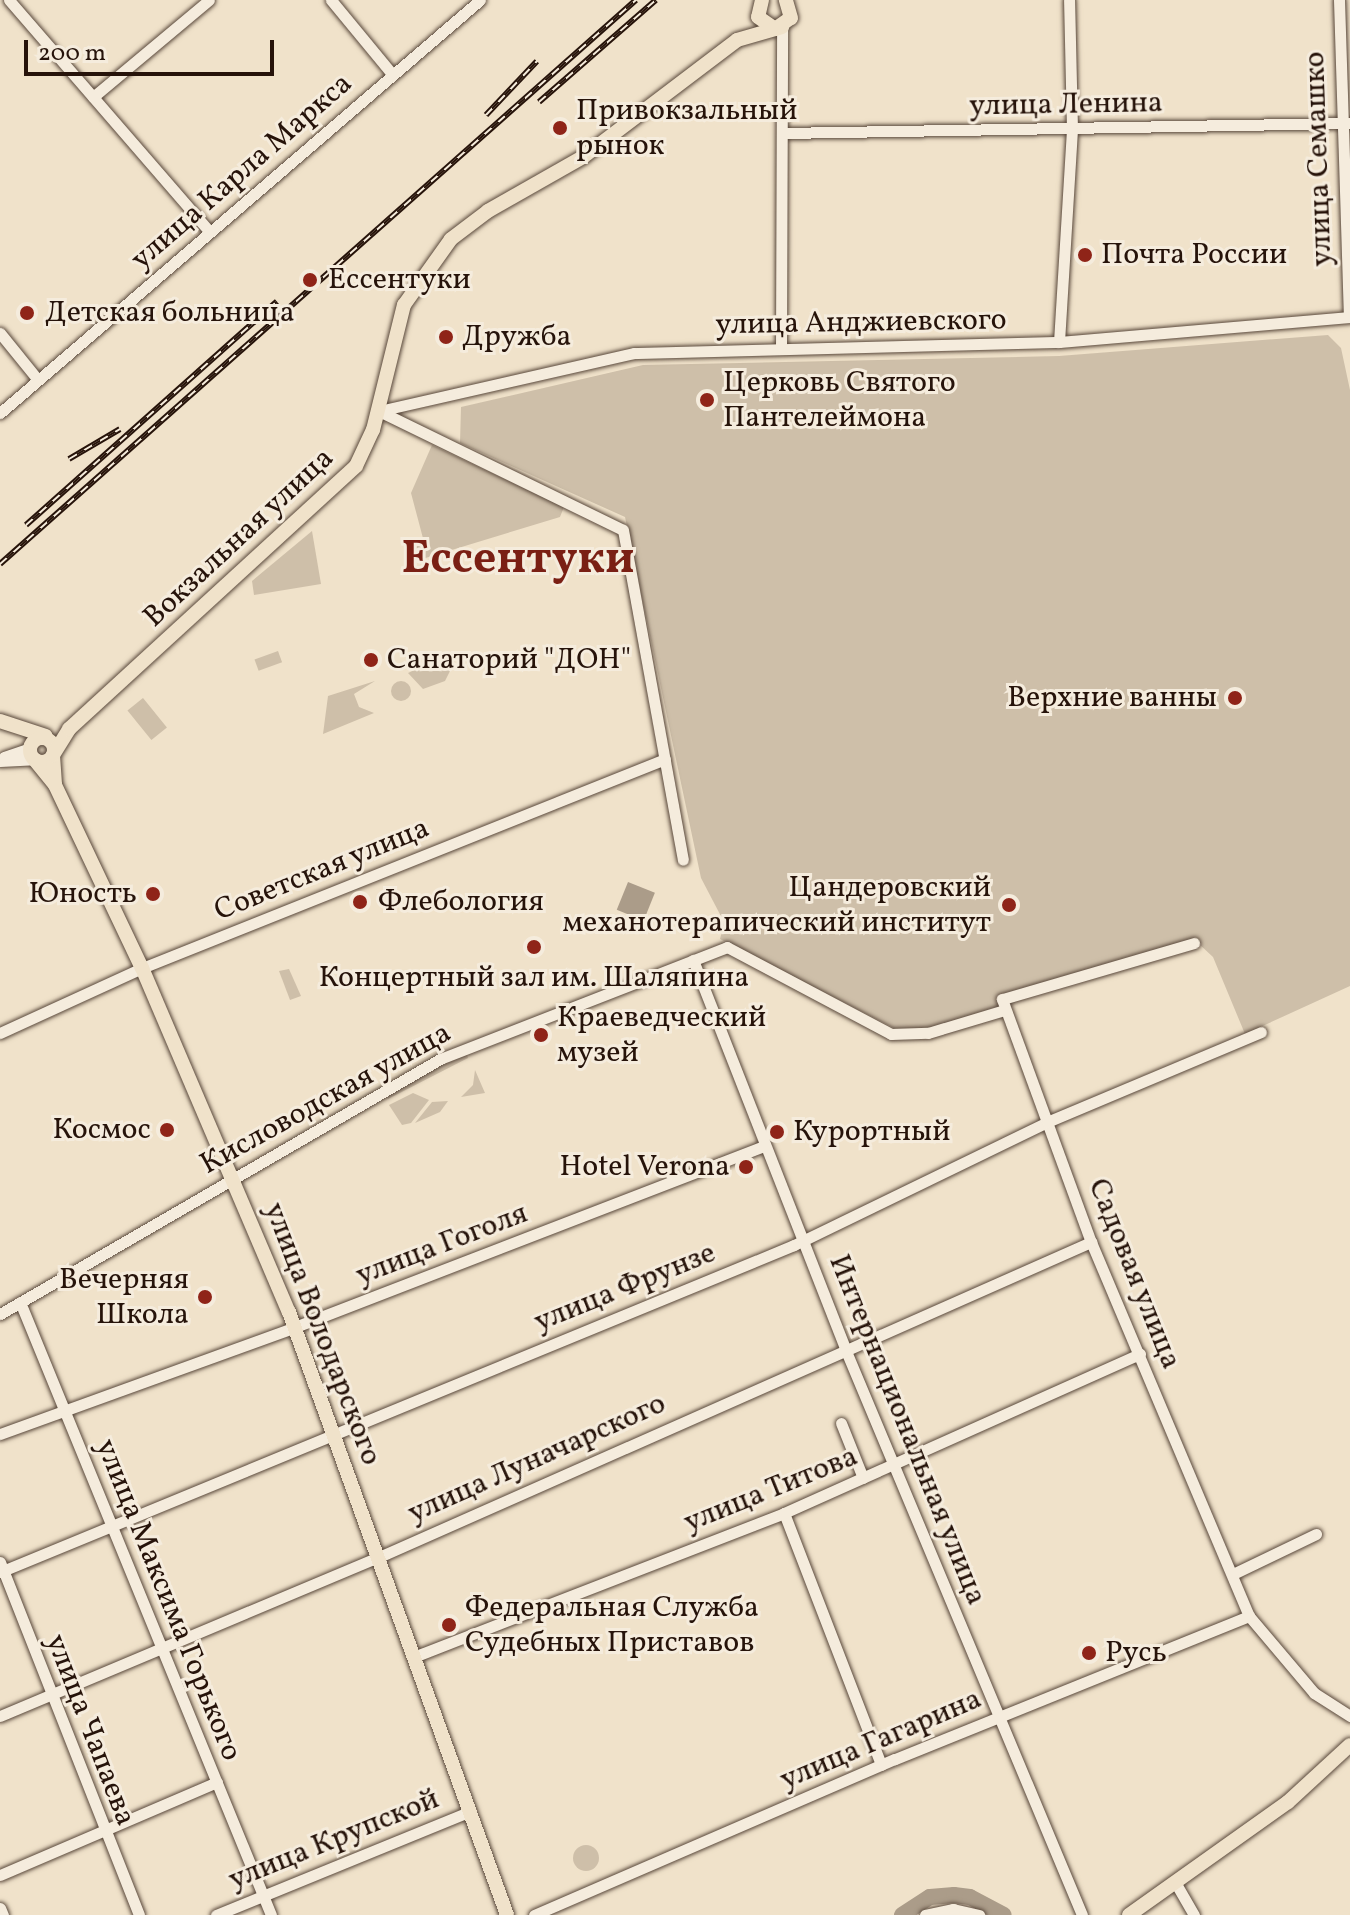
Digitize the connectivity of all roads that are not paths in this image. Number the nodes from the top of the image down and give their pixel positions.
1 (9, 0) edge
2 (209, 0) edge
3 (331, 0) edge
4 (480, 0) edge
5 (786, 0) edge
6 (803, 0) edge
7 (1069, 0) edge
8 (1339, 0) edge
9 (761, 1) edge
10 (786, 22) junction
11 (737, 40) junction
12 (392, 74) junction
13 (93, 97) junction
14 (1346, 123) edge
15 (1072, 129) junction
16 (782, 133) junction
17 (210, 232) junction
18 (1349, 317) edge
19 (0, 333) edge
20 (1059, 342) junction
21 (781, 348) junction
22 (38, 380) junction
23 (379, 411) junction
24 (0, 413) edge
25 (0, 722) edge
26 (69, 729) junction
27 (34, 748) junction
28 (53, 755) junction
29 (665, 759) junction
30 (0, 760) edge
31 (55, 785) junction
32 (683, 860) dead end
33 (1194, 943) dead end
34 (693, 960) junction
35 (142, 968) junction
36 (1004, 1010) junction
37 (1261, 1032) dead end
38 (0, 1033) edge
39 (1047, 1122) junction
40 (764, 1146) junction
41 (233, 1179) junction
42 (803, 1241) junction
43 (1091, 1242) junction
44 (20, 1302) junction
45 (0, 1314) edge
46 (295, 1327) junction
47 (846, 1351) junction
48 (1140, 1354) junction
49 (64, 1411) junction
50 (841, 1423) dead end
51 (0, 1434) edge
52 (334, 1434) junction
53 (896, 1464) junction
54 (863, 1478) junction
55 (784, 1513) junction
56 (112, 1529) junction
57 (1316, 1534) dead end
58 (379, 1557) junction
59 (1, 1568) edge
60 (1235, 1573) junction
61 (1249, 1616) junction
62 (164, 1648) junction
63 (416, 1656) junction
64 (50, 1696) junction
65 (0, 1716) edge
66 (999, 1716) junction
67 (1350, 1716) edge
68 (1350, 1745) edge
69 (881, 1765) junction
70 (217, 1782) junction
71 (471, 1811) junction
72 (103, 1830) junction
73 (0, 1875) edge
74 (1175, 1882) junction
75 (262, 1893) junction
76 (0, 1908) edge
77 (3, 1915) edge
78 (139, 1915) edge
79 (216, 1915) edge
80 (271, 1915) edge
81 (507, 1915) edge
82 (534, 1915) edge
83 (925, 1915) edge
84 (979, 1915) edge
85 (1082, 1915) edge
86 (1129, 1915) edge
87 (1194, 1915) edge

1 - 13 street
2 - 13 street
3 - 12 street
4 - 12 street, улица Карла Маркса
5 - 10 main road
6 - 10 main road
7 - 15 street
8 - 14 street, улица Семашко
9 - 10 main road
9 - 11 main road
10 - 11 main road
10 - 16 street
11 - 23 main road, Вокзальная улица
12 - 17 street, улица Карла Маркса
13 - 17 street
14 - 15 street, улица Ленина
14 - 18 street, улица Семашко
15 - 16 street, улица Ленина
15 - 20 street
16 - 21 street
17 - 22 street, улица Карла Маркса
18 - 20 street, улица Анджиевского
19 - 22 street
20 - 21 street, улица Анджиевского
21 - 23 street, улица Анджиевского
22 - 24 street, улица Карла Маркса
23 - 26 main road, Вокзальная улица
23 - 29 street
25 - 27 main road
26 - 27 main road
26 - 28 main road
27 - 28 main road
27 - 28 main road
27 - 30 street
27 - 31 main road
28 - 31 main road
29 - 32 street
29 - 35 street, Советская улица
31 - 35 main road, улица Володарского
33 - 36 street
34 - 36 street, Кисловодская улица
34 - 40 street, Интернациональная улица
34 - 41 street, Кисловодская улица
35 - 38 street, Советская улица
35 - 41 main road, улица Володарского
36 - 39 street, Садовая улица
37 - 39 street, улица Фрунзе
39 - 42 street, улица Фрунзе
39 - 43 street, Садовая улица
40 - 42 street, Интернациональная улица
40 - 46 street, улица Гоголя
41 - 44 street, Кисловодская улица
41 - 46 main road, улица Володарского
42 - 47 street, Интернациональная улица
42 - 52 street, улица Фрунзе
43 - 47 street, улица Луначарского
43 - 48 street, Садовая улица
44 - 45 street, Кисловодская улица
44 - 49 street, улица Максима Горького
46 - 49 street, улица Гоголя
46 - 52 main road, улица Володарского
47 - 53 street, Интернациональная улица
47 - 58 street, улица Луначарского
48 - 53 street, улица Титова
48 - 60 street, Садовая улица
49 - 51 street, улица Гоголя
49 - 56 street, улица Максима Горького
50 - 54 street
52 - 56 street, улица Фрунзе
52 - 58 main road, улица Володарского
53 - 54 street, улица Титова
53 - 66 street, Интернациональная улица
54 - 55 street, улица Титова
55 - 63 street, улица Титова
55 - 69 street
56 - 59 street, улица Фрунзе
56 - 62 street, улица Максима Горького
57 - 60 street
58 - 62 street, улица Луначарского
58 - 63 main road, улица Володарского
59 - 64 street, улица Чапаева
60 - 61 street, Садовая улица
61 - 66 street, улица Гагарина
61 - 67 street, Садовая улица
62 - 64 street, улица Луначарского
62 - 70 street, улица Максима Горького
63 - 71 main road, улица Володарского
64 - 65 street, улица Луначарского
64 - 72 street, улица Чапаева
66 - 69 street, улица Гагарина
66 - 85 street, Интернациональная улица
68 - 74 main road
69 - 82 street, улица Гагарина
70 - 72 street
70 - 75 street, улица Максима Горького
71 - 75 street, улица Крупской
71 - 81 main road, улица Володарского
72 - 73 street
72 - 78 street, улица Чапаева
74 - 86 main road
74 - 87 street
75 - 79 street, улица Крупской
75 - 80 street, улица Максима Горького
76 - 77 street
83 - 84 street

